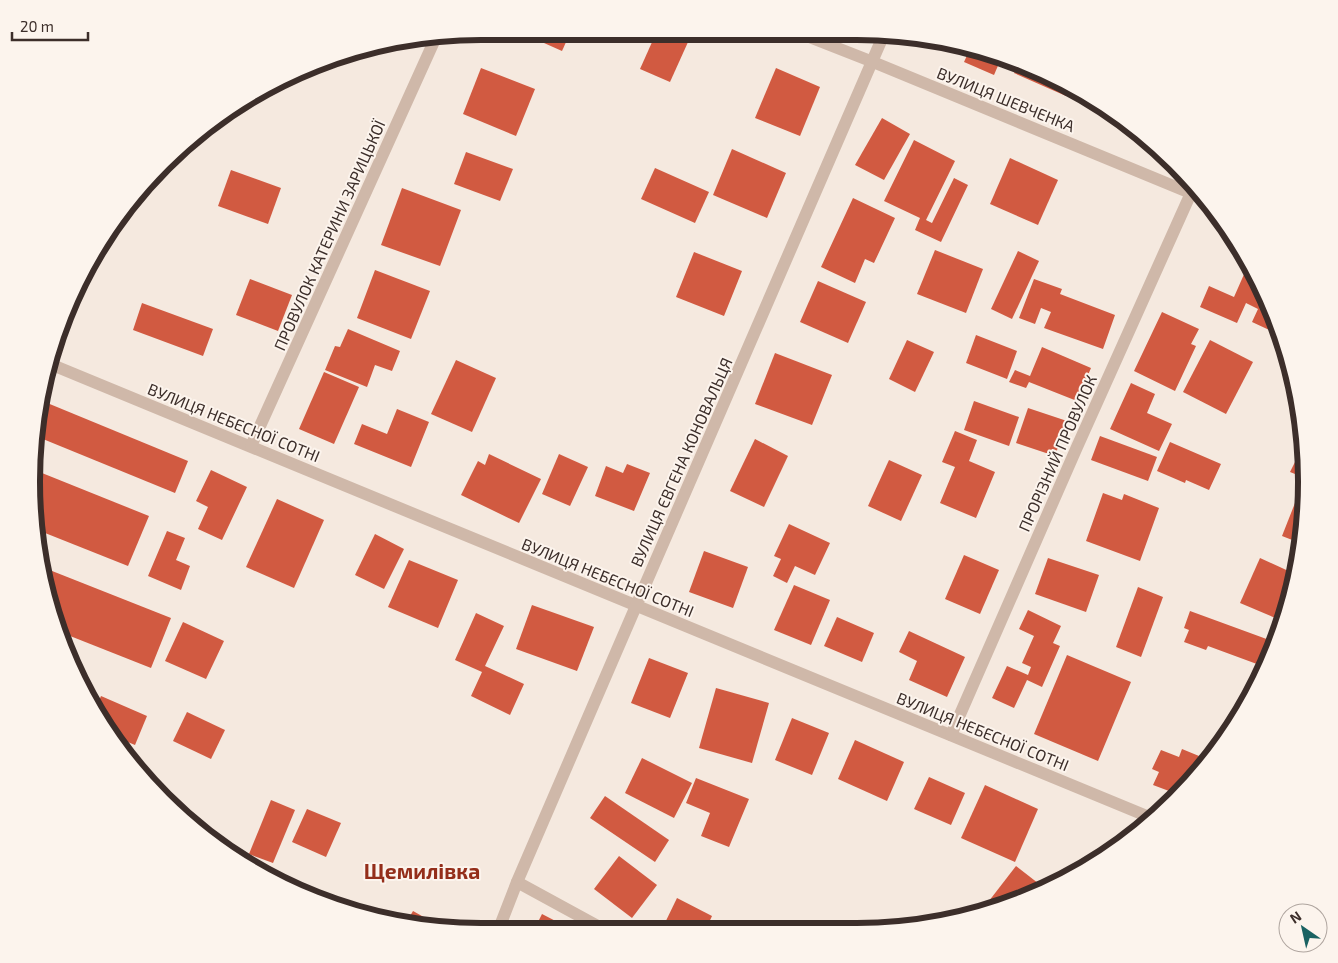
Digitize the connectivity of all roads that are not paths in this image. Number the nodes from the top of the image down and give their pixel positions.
1 (817, 40) edge
2 (881, 41) edge
3 (433, 43) edge
4 (873, 62) junction
5 (1183, 184) edge
6 (1190, 192) edge
7 (55, 366) edge
8 (251, 446) junction
9 (636, 606) junction
10 (951, 735) junction
11 (1145, 815) edge
12 (517, 882) junction
13 (501, 923) edge
14 (592, 923) edge

1 - 4 street, ВУЛИЦЯ ШЕВЧЕНКА
2 - 4 street, ВУЛИЦЯ ЄВГЕНА КОНОВАЛЬЦЯ
3 - 8 street, ПРОВУЛОК КАТЕРИНИ ЗАРИЦЬКОЇ
4 - 5 street, ВУЛИЦЯ ШЕВЧЕНКА
4 - 9 street, ВУЛИЦЯ ЄВГЕНА КОНОВАЛЬЦЯ
6 - 10 street, ПРОРІЗНИЙ ПРОВУЛОК
7 - 8 street, ВУЛИЦЯ НЕБЕСНОЇ СОТНІ
8 - 9 street, ВУЛИЦЯ НЕБЕСНОЇ СОТНІ
9 - 10 street, ВУЛИЦЯ НЕБЕСНОЇ СОТНІ
9 - 12 street, ВУЛИЦЯ ЄВГЕНА КОНОВАЛЬЦЯ
10 - 11 street, ВУЛИЦЯ НЕБЕСНОЇ СОТНІ
12 - 13 street, ВУЛИЦЯ ЄВГЕНА КОНОВАЛЬЦЯ
12 - 14 street

